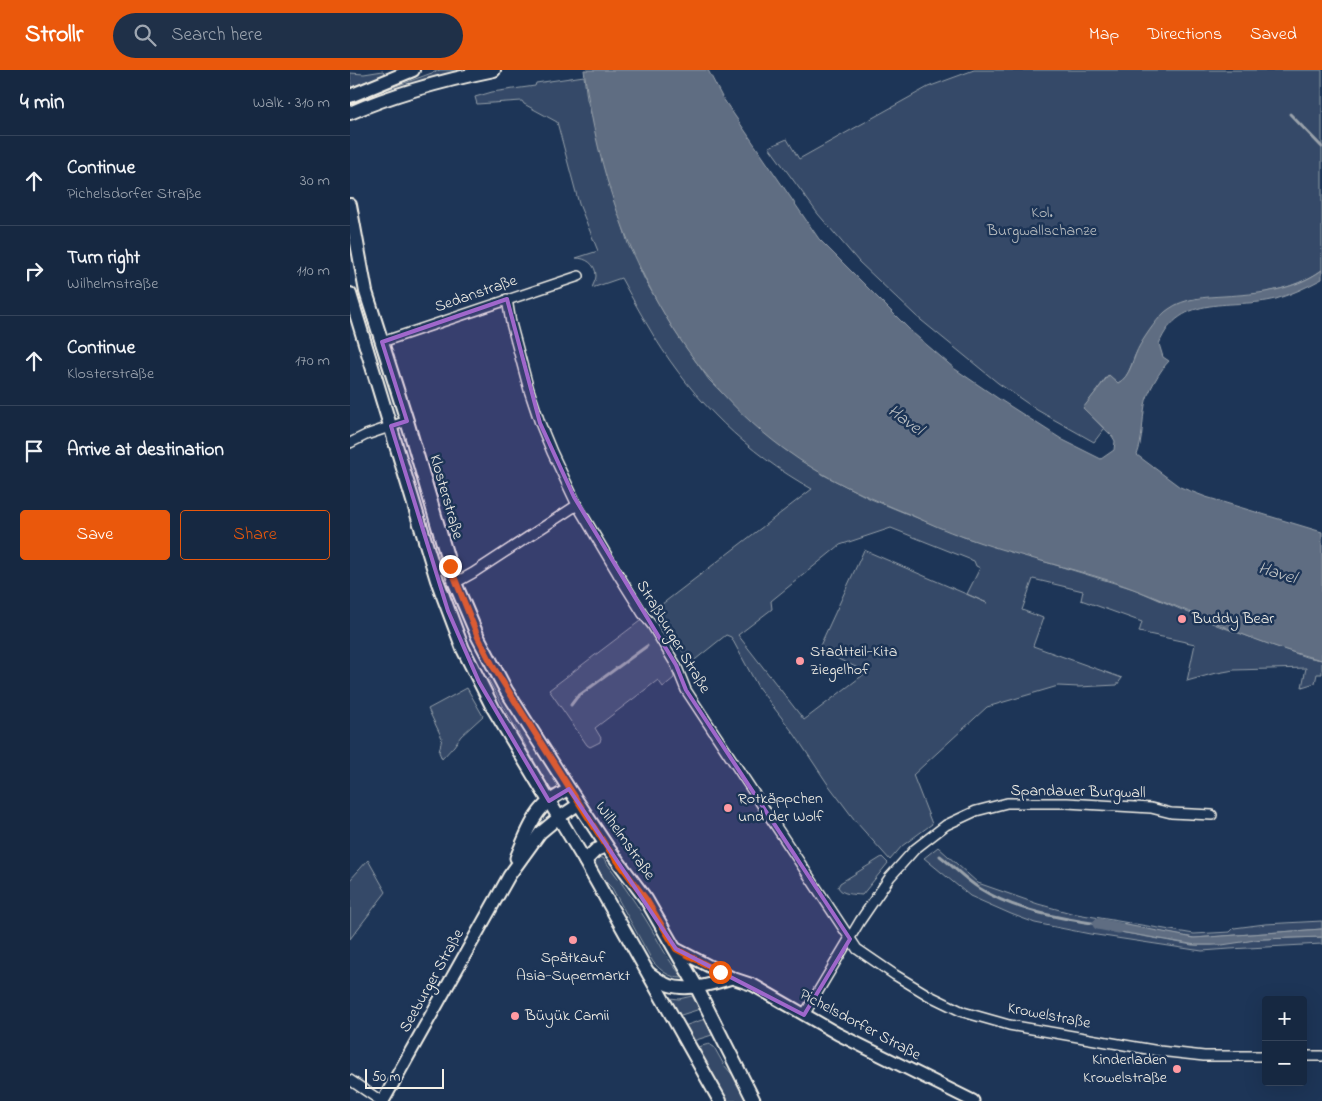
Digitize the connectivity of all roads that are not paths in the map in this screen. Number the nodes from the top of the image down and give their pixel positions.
1 (413, 70) edge
2 (494, 70) edge
3 (350, 96) edge
4 (350, 113) edge
5 (350, 205) edge
6 (579, 276) dead end
7 (351, 299) edge
8 (507, 299) junction
9 (382, 342) junction
10 (407, 422) junction
11 (391, 426) junction
12 (350, 443) edge
13 (578, 505) junction
14 (455, 583) junction
15 (569, 789) junction
16 (548, 801) junction
17 (579, 804) junction
18 (1212, 815) dead end
19 (558, 818) junction
20 (606, 846) junction
21 (585, 861) junction
22 (509, 876) junction
23 (850, 939) junction
24 (676, 949) junction
25 (648, 972) junction
26 (732, 978) junction
27 (696, 986) junction
28 (804, 1014) junction
29 (1262, 1056) edge
30 (1307, 1056) edge
31 (1322, 1056) edge
32 (350, 1080) edge
33 (382, 1101) edge
34 (720, 1101) edge
35 (754, 1101) edge
36 (972, 1101) edge

1 - 3 main road
2 - 4 main road
5 - 9 main road, Klosterstraße
6 - 8 street, Sedanstraße
7 - 11 main road, Klosterstraße
8 - 9 street, Sedanstraße
8 - 13 street, Straßburger Straße
9 - 10 main road, Klosterstraße
10 - 11 street
10 - 14 main road, Klosterstraße
11 - 12 street
11 - 16 main road, Klosterstraße
13 - 14 street
13 - 23 street, Straßburger Straße
14 - 15 main road, Klosterstraße
15 - 16 street
15 - 17 main road, Klosterstraße
16 - 19 main road, Klosterstraße
16 - 22 street, Seeburger Straße
17 - 19 street, Wilhelmstraße
17 - 20 main road, Wilhelmstraße
18 - 23 street, Spandauer Burgwall
19 - 21 main road
19 - 22 street, Seeburger Straße
20 - 21 main road
20 - 24 main road, Wilhelmstraße
21 - 25 main road
22 - 33 street, Seeburger Straße
23 - 28 street, Spandauer Burgwall
23 - 29 street, Krowelstraße
24 - 26 street, Pichelsdorfer Straße
24 - 27 main road, Wilhelmstraße
25 - 27 street
25 - 34 main road
26 - 27 street
26 - 28 street, Pichelsdorfer Straße
27 - 35 main road, Wilhelmstraße
28 - 36 street, Pichelsdorfer Straße
30 - 31 street
32 - 33 street

